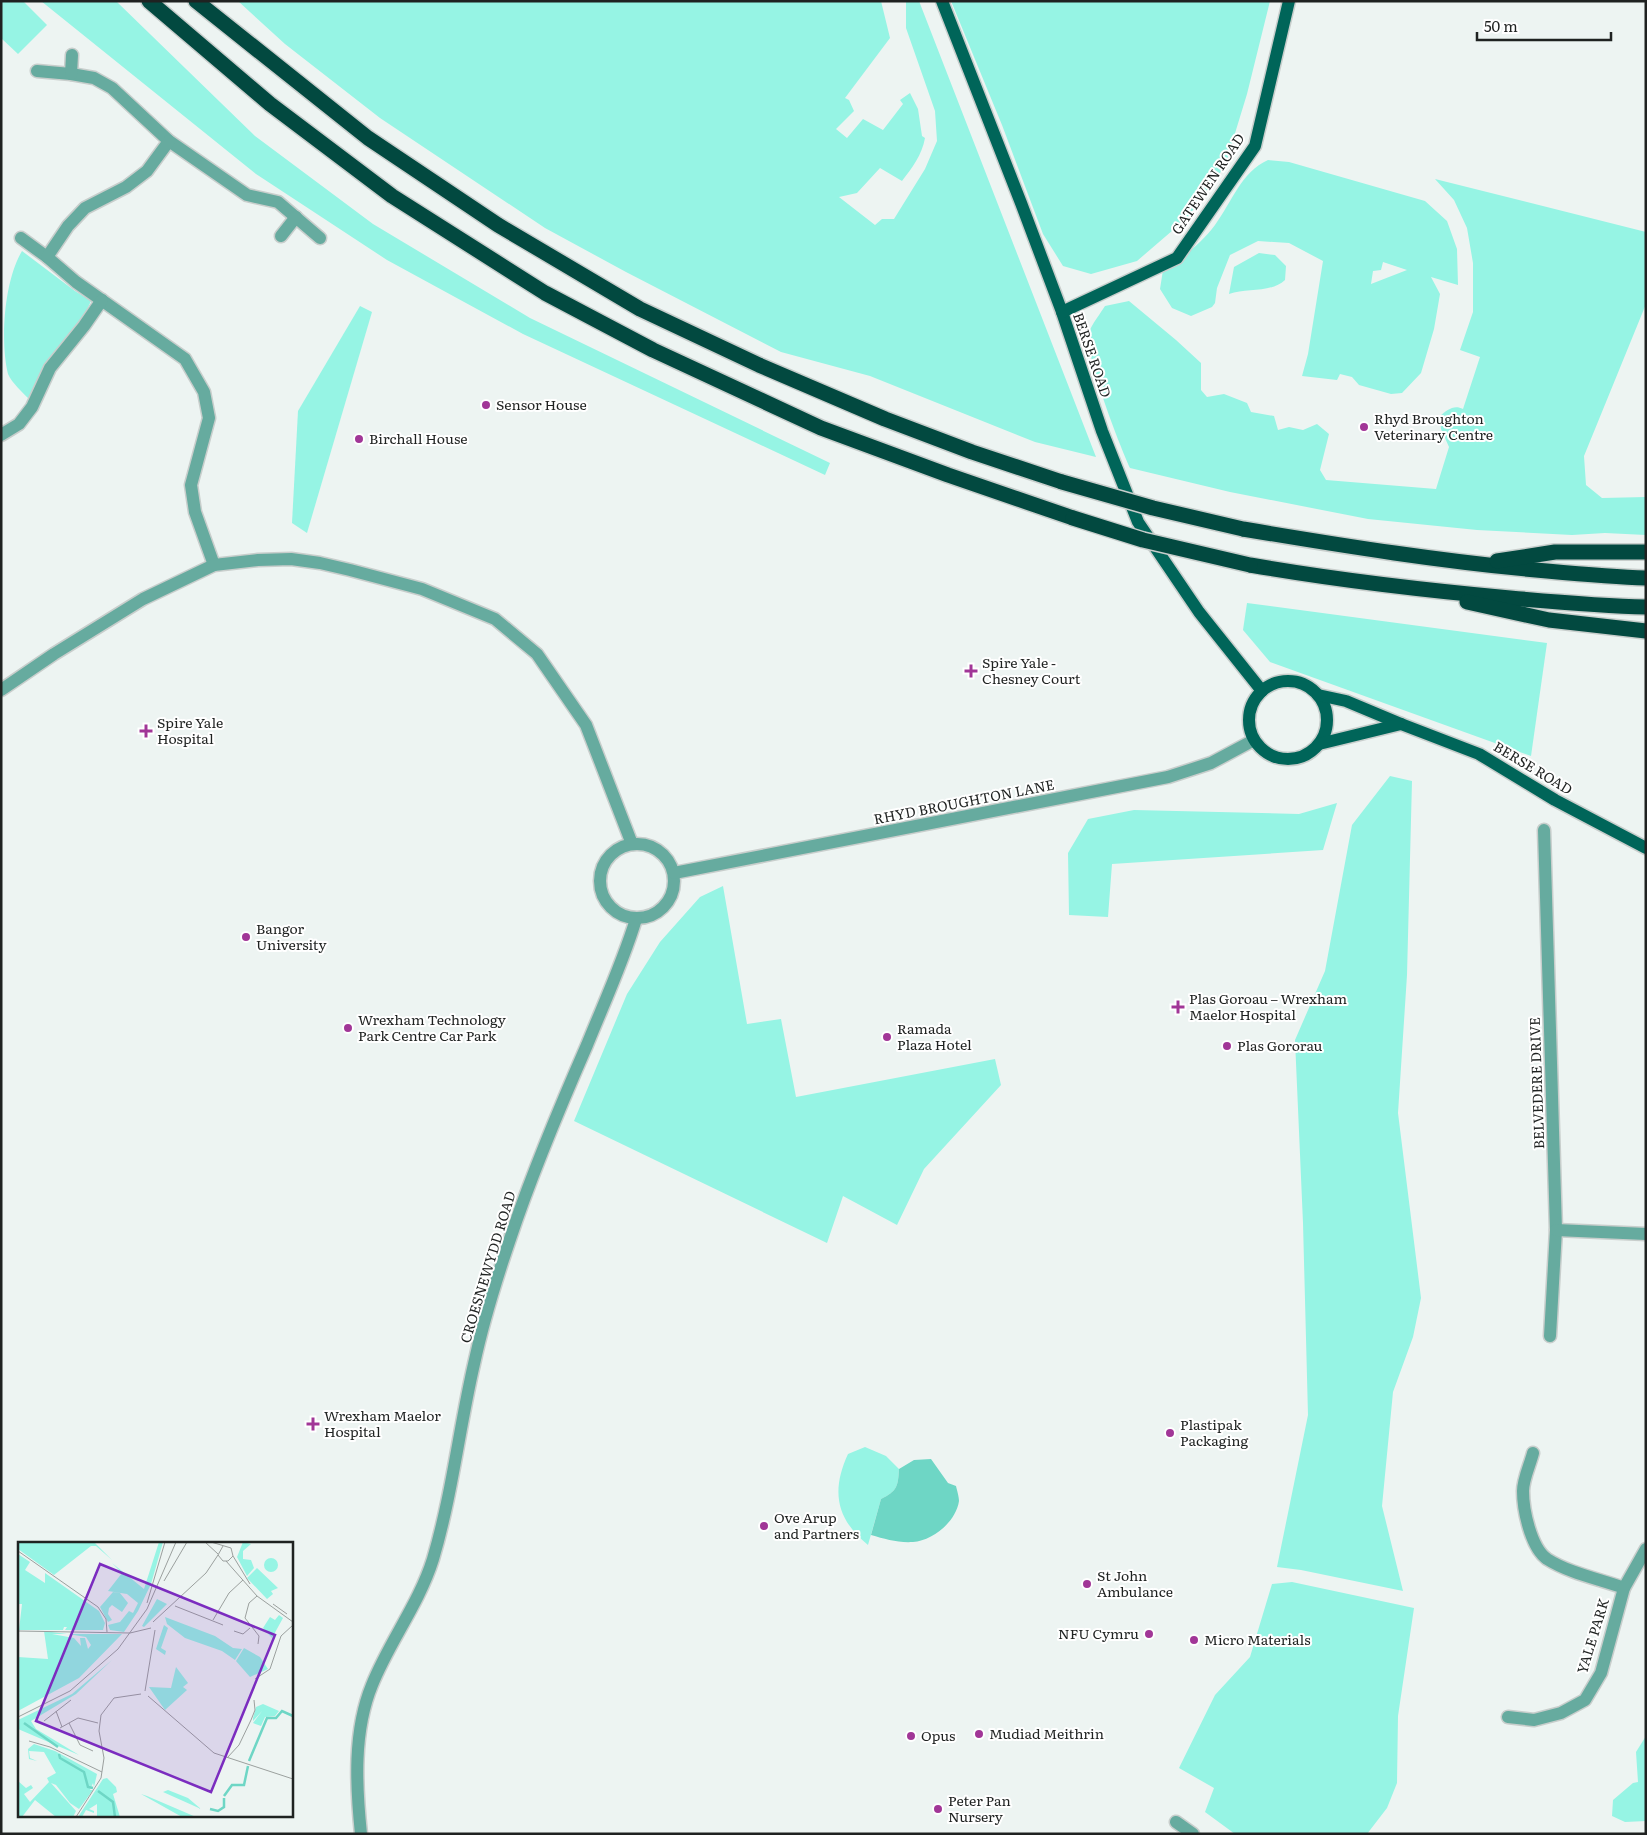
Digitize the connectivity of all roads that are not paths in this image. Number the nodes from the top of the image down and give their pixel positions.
1 (149, 1) edge
2 (196, 1) edge
3 (942, 1) edge
4 (1288, 1) edge
5 (72, 55) dead end
6 (37, 71) dead end
7 (71, 74) junction
8 (170, 141) junction
9 (296, 217) junction
10 (281, 236) dead end
11 (21, 238) dead end
12 (320, 238) dead end
13 (47, 257) junction
14 (102, 300) junction
15 (1062, 312) junction
16 (1, 435) edge
17 (1646, 552) edge
18 (1471, 564) junction
19 (214, 565) junction
20 (1646, 578) edge
21 (1411, 589) junction
22 (1646, 607) edge
23 (1646, 631) edge
24 (1, 690) edge
25 (1262, 691) junction
26 (1318, 695) junction
27 (1401, 724) junction
28 (1254, 740) junction
29 (1319, 744) junction
30 (1544, 830) dead end
31 (632, 844) junction
32 (1646, 848) edge
33 (674, 873) junction
34 (636, 919) junction
35 (1556, 1230) junction
36 (1646, 1234) edge
37 (1550, 1336) dead end
38 (1533, 1453) dead end
39 (1646, 1549) edge
40 (1624, 1588) junction
41 (1508, 1717) dead end
42 (1176, 1822) dead end
43 (361, 1834) edge
44 (1193, 1834) edge

1 - 21 highway, bridge
2 - 18 highway, bridge
3 - 15 main road, BERSE ROAD
4 - 15 main road, GATEWEN ROAD
5 - 7 street
6 - 7 street
7 - 8 street
8 - 9 street
8 - 13 street
9 - 10 street
9 - 12 street
11 - 13 street
13 - 14 street
14 - 16 street
14 - 19 street
15 - 25 main road, BERSE ROAD
17 - 18 highway
18 - 20 highway
19 - 24 street
19 - 31 street
21 - 22 highway
21 - 23 highway
25 - 26 main road
25 - 28 main road
26 - 27 main road, BERSE ROAD
26 - 29 main road
27 - 29 main road
27 - 32 main road, BERSE ROAD
28 - 29 main road
28 - 33 street, RHYD BROUGHTON LANE
30 - 35 street, BELVEDERE DRIVE
31 - 33 street
31 - 34 street
33 - 34 street
34 - 43 street, CROESNEWYDD ROAD
35 - 36 street
35 - 37 street, BELVEDERE DRIVE
38 - 40 street, YALE PARK
39 - 40 street, YALE PARK
40 - 41 street, YALE PARK
42 - 44 street

